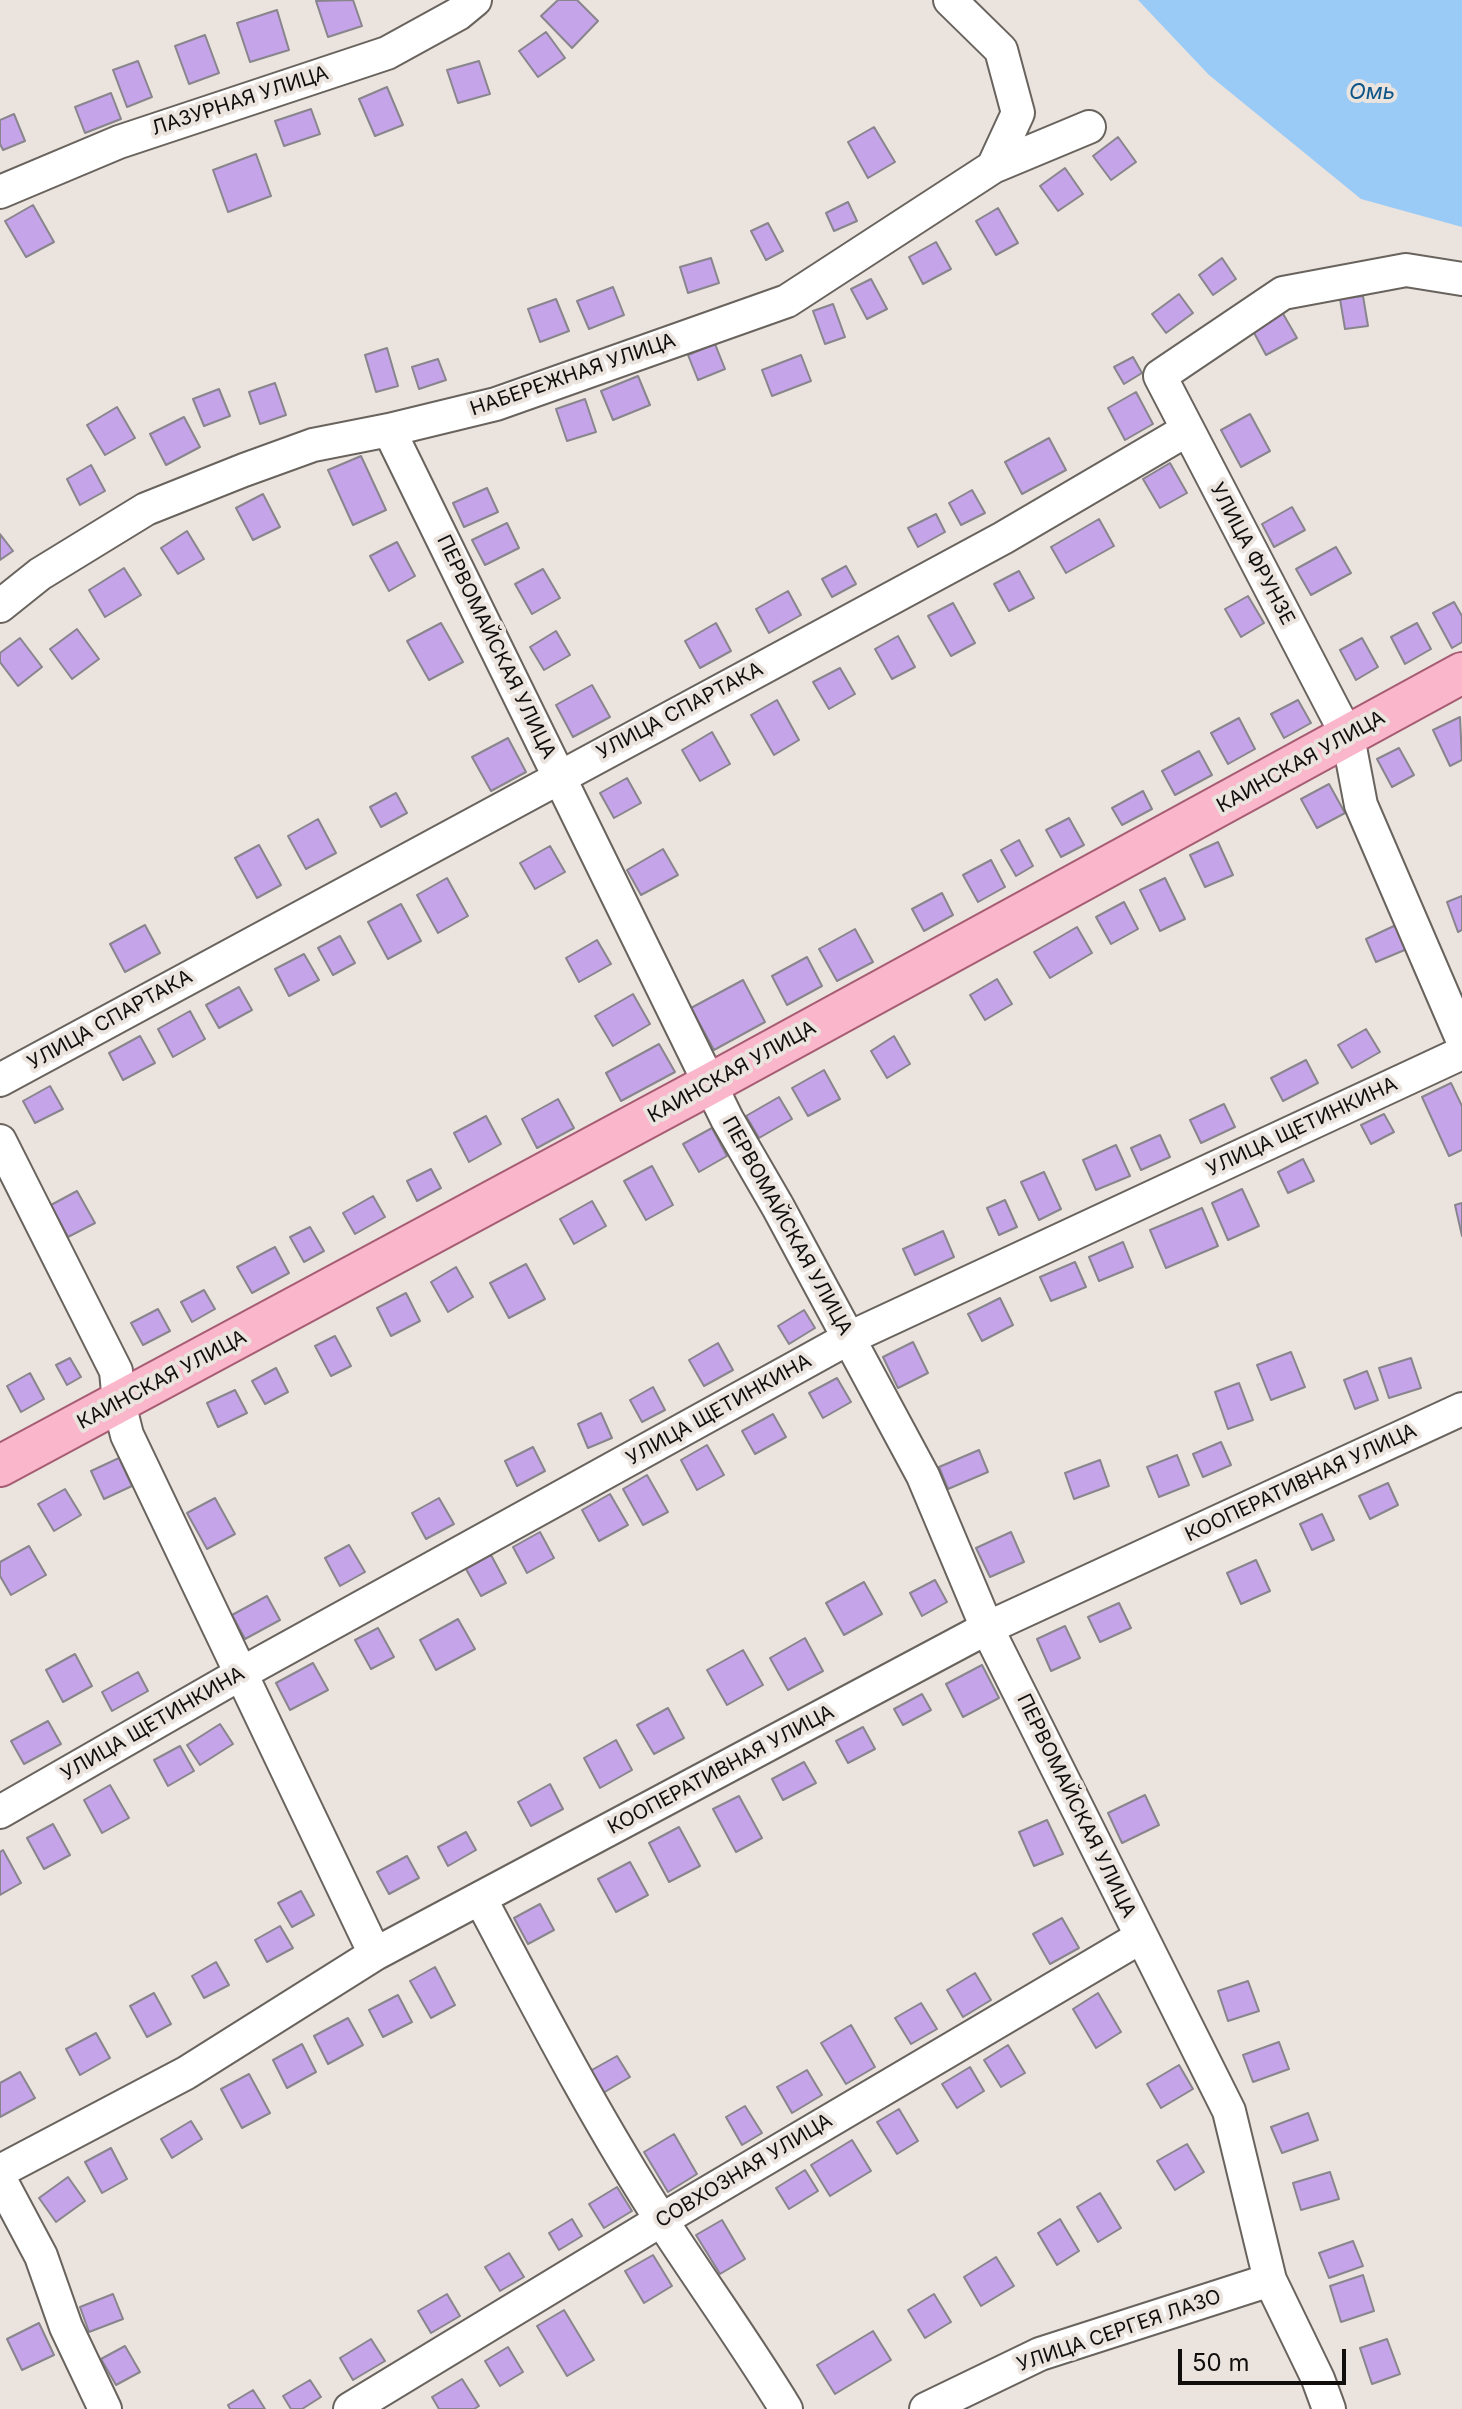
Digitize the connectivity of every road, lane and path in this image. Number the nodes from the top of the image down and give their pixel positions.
1 (475, 0) edge
2 (950, 0) edge
3 (1089, 127) dead end
4 (993, 167) junction
5 (0, 192) edge
6 (1462, 279) edge
7 (389, 430) junction
8 (1187, 430) junction
9 (0, 606) edge
10 (1462, 673) edge
11 (1348, 737) junction
12 (560, 776) junction
13 (1462, 1039) edge
14 (1462, 1053) edge
15 (0, 1080) edge
16 (710, 1084) junction
17 (0, 1141) edge
18 (849, 1338) junction
19 (119, 1403) junction
20 (1462, 1409) edge
21 (0, 1466) edge
22 (987, 1628) junction
23 (242, 1673) junction
24 (0, 1812) edge
25 (480, 1898) junction
26 (1141, 1937) junction
27 (375, 1954) junction
28 (0, 2171) edge
29 (0, 2179) edge
30 (661, 2220) junction
31 (1270, 2280) junction
32 (105, 2409) edge
33 (350, 2409) edge
34 (786, 2409) edge
35 (926, 2409) edge
36 (1329, 2409) edge

1 - 5 street, ЛАЗУРНАЯ УЛИЦА
2 - 4 street
3 - 4 street, НАБЕРЕЖНАЯ УЛИЦА
4 - 7 street, НАБЕРЕЖНАЯ УЛИЦА
6 - 8 street, УЛИЦА ФРУНЗЕ
7 - 9 street, НАБЕРЕЖНАЯ УЛИЦА
7 - 12 street, ПЕРВОМАЙСКАЯ УЛИЦА
8 - 11 street, УЛИЦА ФРУНЗЕ
8 - 12 street, УЛИЦА СПАРТАКА
10 - 11 main road, КАИНСКАЯ УЛИЦА
11 - 13 street, УЛИЦА ФРУНЗЕ
11 - 16 main road, КАИНСКАЯ УЛИЦА
12 - 15 street, УЛИЦА СПАРТАКА
12 - 16 street, ПЕРВОМАЙСКАЯ УЛИЦА
14 - 18 street, УЛИЦА ЩЕТИНКИНА
16 - 18 street, ПЕРВОМАЙСКАЯ УЛИЦА
16 - 19 main road, КАИНСКАЯ УЛИЦА
17 - 19 street
18 - 22 street, ПЕРВОМАЙСКАЯ УЛИЦА
18 - 23 street, УЛИЦА ЩЕТИНКИНА
19 - 21 main road, КАИНСКАЯ УЛИЦА
19 - 23 street
20 - 22 street, КООПЕРАТИВНАЯ УЛИЦА
22 - 25 street, КООПЕРАТИВНАЯ УЛИЦА
22 - 26 street, ПЕРВОМАЙСКАЯ УЛИЦА
23 - 24 street, УЛИЦА ЩЕТИНКИНА
23 - 27 street
25 - 27 street, КООПЕРАТИВНАЯ УЛИЦА
25 - 30 street
26 - 30 street, СОВХОЗНАЯ УЛИЦА
26 - 31 street, ПЕРВОМАЙСКАЯ УЛИЦА
27 - 28 street, КООПЕРАТИВНАЯ УЛИЦА
29 - 32 street
30 - 33 street, СОВХОЗНАЯ УЛИЦА
30 - 34 street
31 - 35 street, УЛИЦА СЕРГЕЯ ЛАЗО
31 - 36 street, ПЕРВОМАЙСКАЯ УЛИЦА

